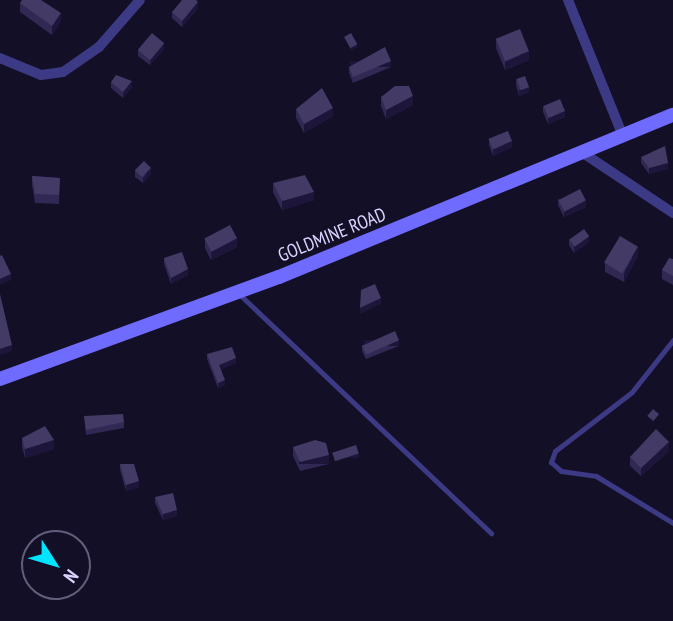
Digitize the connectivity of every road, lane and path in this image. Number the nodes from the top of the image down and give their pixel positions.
1 (140, 0) edge
2 (568, 0) edge
3 (0, 58) edge
4 (673, 115) edge
5 (623, 136) junction
6 (583, 153) junction
7 (673, 213) edge
8 (238, 293) junction
9 (673, 340) edge
10 (0, 379) edge
11 (673, 523) edge
12 (491, 533) dead end

1 - 3 street
2 - 5 street
4 - 5 main road, GOLDMINE ROAD
5 - 6 main road, GOLDMINE ROAD
6 - 7 street
6 - 8 main road, GOLDMINE ROAD
8 - 10 main road, GOLDMINE ROAD
8 - 12 lane
9 - 11 lane

